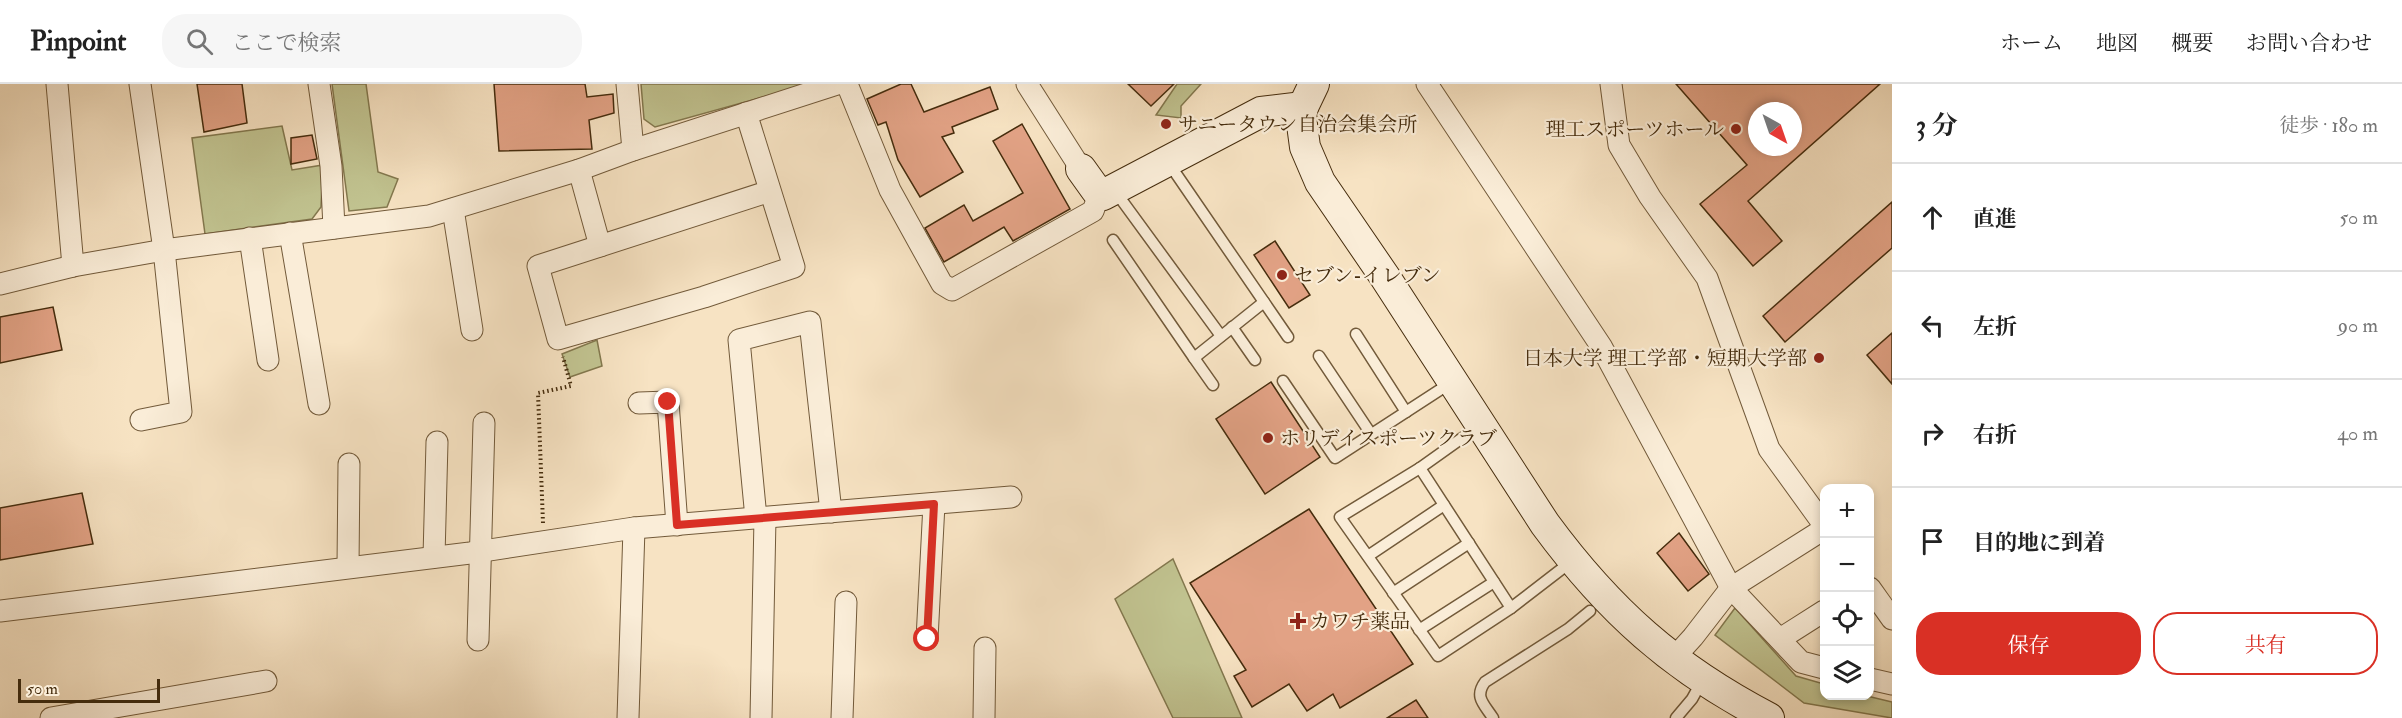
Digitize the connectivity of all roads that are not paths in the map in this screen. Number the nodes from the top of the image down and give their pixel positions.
1 (57, 84) edge
2 (140, 84) edge
3 (319, 84) edge
4 (627, 84) edge
5 (837, 84) edge
6 (847, 84) edge
7 (1027, 84) edge
8 (1427, 84) edge
9 (1611, 84) edge
10 (1308, 95) edge
11 (746, 113) junction
12 (633, 150) junction
13 (1168, 162) junction
14 (1081, 169) joint
15 (579, 170) junction
16 (770, 191) junction
17 (1107, 191) junction
18 (453, 209) junction
19 (334, 228) junction
20 (290, 233) junction
21 (250, 238) junction
22 (1113, 240) dead end
23 (600, 246) junction
24 (164, 250) junction
25 (73, 266) junction
26 (0, 284) edge
27 (1264, 302) junction
28 (1232, 327) junction
29 (472, 330) dead end
30 (1356, 334) dead end
31 (1221, 336) junction
32 (1288, 337) dead end
33 (1318, 356) dead end
34 (1194, 358) junction
35 (268, 360) dead end
36 (1255, 360) dead end
37 (1283, 381) dead end
38 (1452, 381) junction
39 (1213, 385) dead end
40 (639, 403) dead end
41 (319, 404) dead end
42 (1406, 412) junction
43 (141, 420) dead end
44 (484, 423) dead end
45 (1481, 425) junction
46 (1371, 434) junction
47 (437, 442) dead end
48 (349, 464) dead end
49 (1420, 468) junction
50 (1011, 498) dead end
51 (934, 504) junction
52 (1444, 505) junction
53 (831, 512) junction
54 (761, 518) junction
55 (1820, 521) edge
56 (677, 525) junction
57 (634, 528) junction
58 (1820, 530) edge
59 (1469, 543) junction
60 (482, 551) junction
61 (1368, 556) junction
62 (434, 557) junction
63 (1572, 561) junction
64 (348, 567) junction
65 (1494, 582) junction
66 (1731, 588) junction
67 (1394, 592) junction
68 (1872, 592) edge
69 (846, 602) dead end
70 (1511, 608) junction
71 (0, 611) edge
72 (1590, 611) dead end
73 (1820, 614) edge
74 (1892, 619) edge
75 (1419, 630) junction
76 (927, 639) dead end
77 (1780, 639) junction
78 (478, 640) dead end
79 (985, 648) dead end
80 (1673, 659) junction
81 (1820, 667) edge
82 (1874, 680) edge
83 (266, 681) dead end
84 (1702, 681) junction
85 (1892, 684) edge
86 (1739, 711) edge
87 (51, 718) edge
88 (628, 718) edge
89 (760, 718) edge
90 (842, 718) edge
91 (984, 718) edge
92 (1493, 718) edge
93 (1676, 718) edge
94 (1769, 718) edge

1 - 25 street
2 - 24 street
3 - 19 street
4 - 12 street
5 - 11 street
6 - 17 street
7 - 14 street
8 - 66 street
9 - 55 street
10 - 13 street
10 - 38 street
11 - 12 street
11 - 16 street
12 - 15 street
13 - 17 street
13 - 27 lane
14 - 17 street
15 - 18 street
15 - 23 street
16 - 23 street
16 - 23 street
17 - 31 lane
18 - 19 street
18 - 29 street
19 - 20 street
20 - 21 street
20 - 41 street
21 - 24 street
21 - 35 street
22 - 34 lane
24 - 25 street
24 - 43 street
25 - 26 street
27 - 28 lane
27 - 32 lane
28 - 31 lane
28 - 36 lane
30 - 42 lane
31 - 34 lane
33 - 46 lane
34 - 39 lane
37 - 46 lane
38 - 42 lane
38 - 45 street
40 - 56 street
42 - 46 lane
44 - 60 street
45 - 49 lane
45 - 63 street
47 - 62 street
48 - 64 street
49 - 52 lane
49 - 61 lane
50 - 51 street
51 - 53 street
51 - 76 street
52 - 59 lane
52 - 61 lane
53 - 54 street
53 - 54 street
54 - 56 street
54 - 89 street
56 - 57 street
57 - 60 street
57 - 88 street
58 - 66 street
59 - 65 lane
59 - 67 lane
60 - 62 street
60 - 78 street
61 - 67 lane
62 - 64 street
63 - 70 lane
63 - 80 street
64 - 71 street
65 - 70 lane
65 - 75 lane
66 - 77 street
66 - 80 street
67 - 75 lane
68 - 74 street
69 - 90 street
70 - 75 lane
72 - 92 lane
73 - 77 street
77 - 81 street
79 - 91 street
80 - 84 street
82 - 85 street
83 - 87 street
84 - 86 street
84 - 93 lane
86 - 94 street

